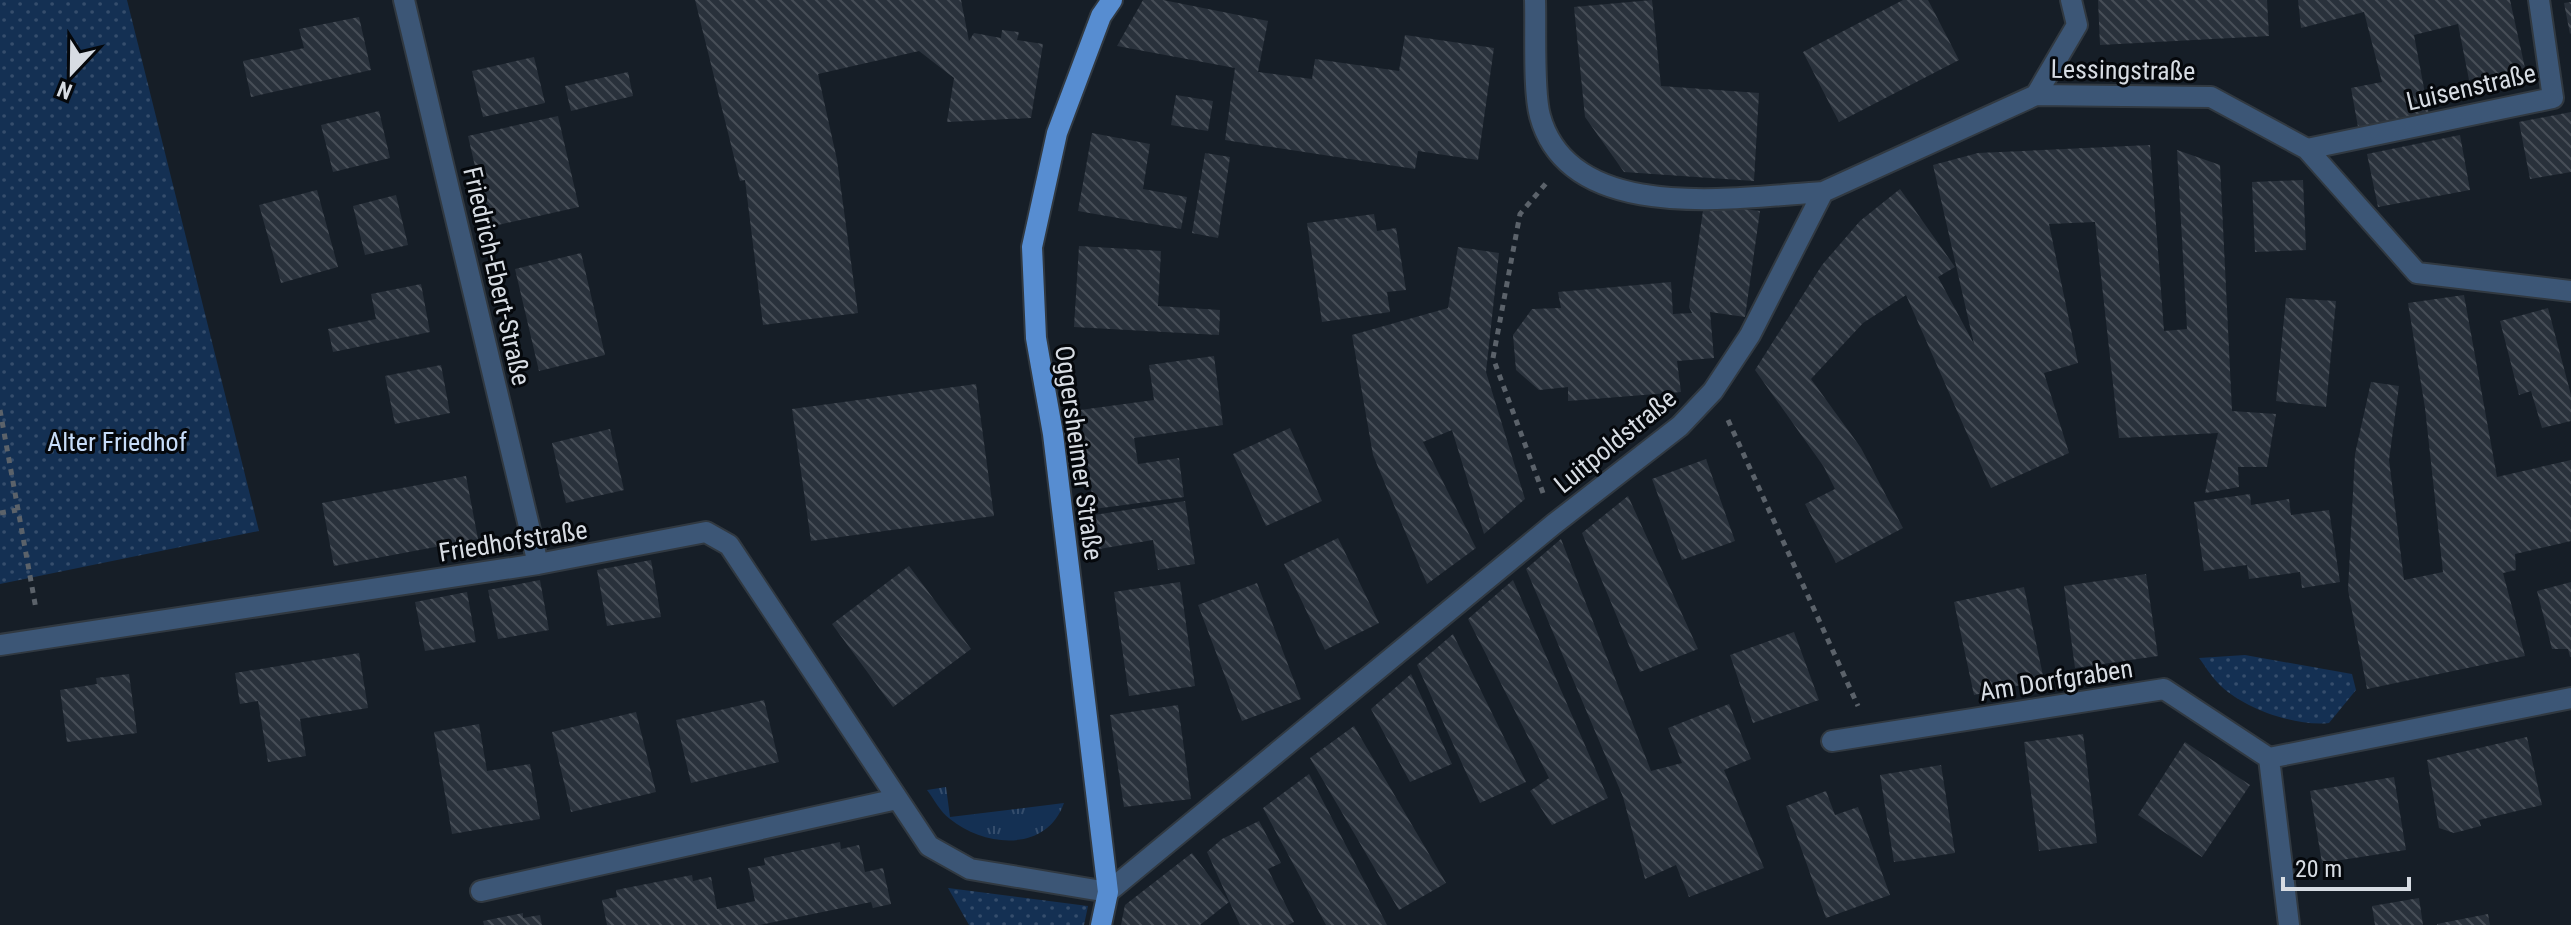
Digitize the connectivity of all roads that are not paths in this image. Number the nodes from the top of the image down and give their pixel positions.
1 (404, 0) edge
2 (1112, 0) edge
3 (1535, 0) edge
4 (2071, 0) edge
5 (2539, 0) edge
6 (2036, 95) junction
7 (2562, 96) edge
8 (2307, 149) junction
9 (1823, 192) junction
10 (2571, 291) edge
11 (538, 564) junction
12 (0, 645) edge
13 (2571, 698) edge
14 (1832, 741) dead end
15 (2269, 758) junction
16 (897, 799) junction
17 (481, 891) dead end
18 (1108, 892) junction
19 (1101, 925) edge
20 (2289, 925) edge

1 - 11 street, Friedrich-Ebert-Straße
2 - 18 main road, Oggersheimer Straße
3 - 9 street
4 - 6 street
5 - 7 street, Luisenstraße
6 - 8 street, Lessingstraße
6 - 9 street
7 - 8 street, Luisenstraße
8 - 10 street, Lessingstraße
9 - 18 street, Luitpoldstraße
11 - 12 street, Friedhofstraße
11 - 16 street, Friedhofstraße
13 - 15 street
14 - 15 street, Am Dorfgraben
15 - 20 street
16 - 17 street
16 - 18 street, Friedhofstraße
18 - 19 main road, Oggersheimer Straße

